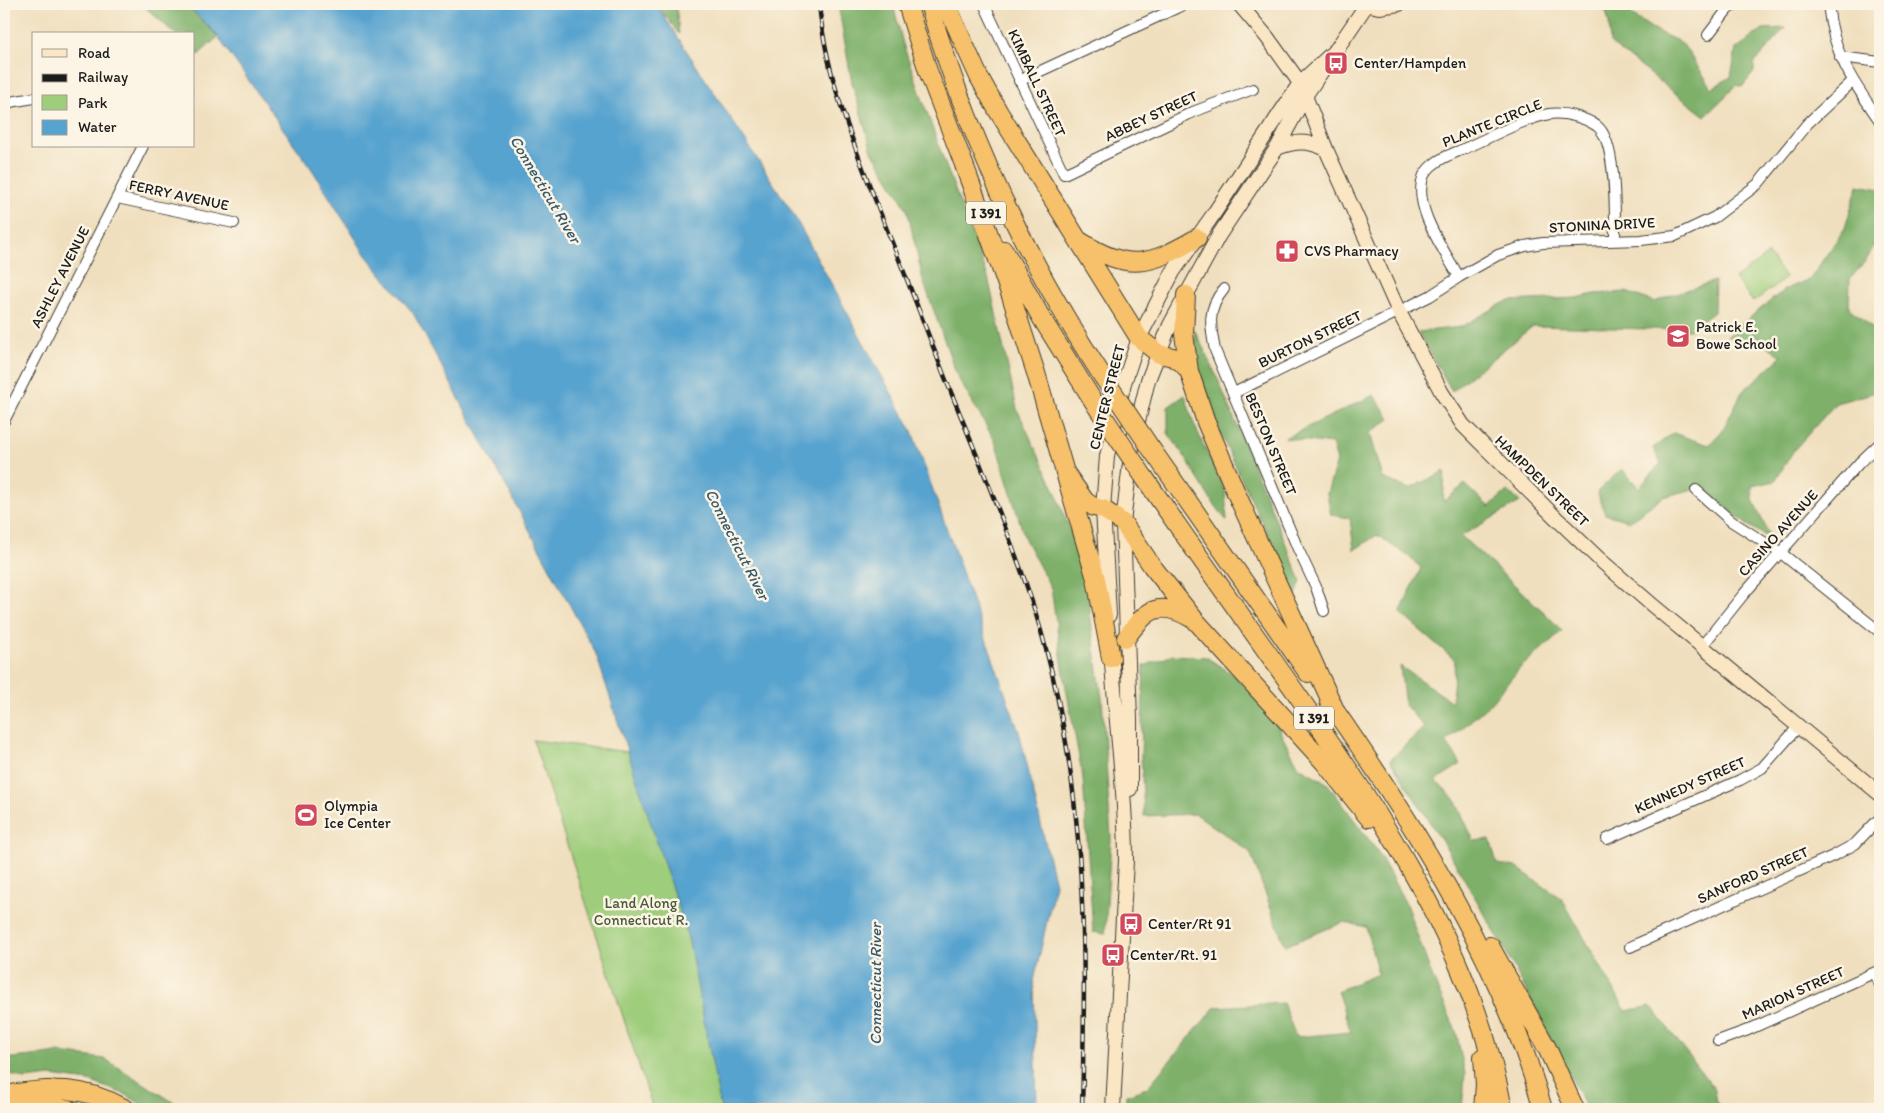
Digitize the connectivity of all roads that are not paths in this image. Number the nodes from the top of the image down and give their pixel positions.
1 (907, 4) edge
2 (930, 4) edge
3 (946, 4) edge
4 (984, 4) edge
5 (1185, 4) edge
6 (1239, 4) edge
7 (1366, 4) edge
8 (1399, 4) edge
9 (1735, 4) edge
10 (1828, 4) edge
11 (1708, 35) dead end
12 (1840, 57) junction
13 (1880, 62) edge
14 (1019, 81) junction
15 (1853, 81) junction
16 (1253, 89) dead end
17 (1303, 90) junction
18 (32, 98) edge
19 (4, 103) edge
20 (1880, 121) edge
21 (142, 148) edge
22 (1277, 148) junction
23 (1326, 149) junction
24 (964, 165) junction
25 (1064, 174) joint
26 (117, 198) junction
27 (234, 223) dead end
28 (1196, 238) junction
29 (1077, 239) junction
30 (1615, 240) junction
31 (1459, 277) junction
32 (1224, 288) dead end
33 (1186, 295) junction
34 (1399, 312) junction
35 (1139, 338) junction
36 (1159, 354) junction
37 (1189, 371) junction
38 (1234, 393) junction
39 (4, 420) edge
40 (1880, 444) edge
41 (1065, 472) junction
42 (1696, 490) dead end
43 (1103, 509) junction
44 (1123, 523) junction
45 (1781, 553) junction
46 (1324, 611) dead end
47 (1195, 620) junction
48 (1880, 632) edge
49 (1126, 638) junction
50 (1702, 646) junction
51 (1112, 658) junction
52 (1335, 710) junction
53 (1798, 727) junction
54 (1880, 794) edge
55 (1880, 818) edge
56 (1126, 819) junction
57 (1607, 839) dead end
58 (1433, 865) junction
59 (1419, 886) junction
60 (1630, 946) dead end
61 (1878, 971) edge
62 (1462, 972) junction
63 (1880, 985) edge
64 (1718, 1041) dead end
65 (4, 1095) edge
66 (4, 1108) edge
67 (68, 1109) edge
68 (126, 1109) edge
69 (1113, 1109) edge
70 (1483, 1109) edge
71 (1503, 1109) edge
72 (1543, 1109) edge
73 (1575, 1109) edge

1 - 24 highway, I 391
2 - 52 highway, I 391, bridge
3 - 29 highway
4 - 14 street, KIMBALL STREET
5 - 14 street
6 - 17 main road, HAMPDEN STREET
7 - 8 main road
7 - 17 main road, CENTER STREET
9 - 11 street
10 - 12 street
12 - 13 street
12 - 15 street
14 - 25 street, KIMBALL STREET
15 - 20 street
15 - 30 street, STONINA DRIVE
16 - 25 street, ABBEY STREET
17 - 22 main road, CENTER STREET
17 - 23 main road, HAMPDEN STREET
17 - 28 main road, CENTER STREET
18 - 19 street
21 - 26 street, ASHLEY AVENUE
22 - 23 main road
22 - 33 main road, CENTER STREET
23 - 34 main road, HAMPDEN STREET
24 - 41 highway
24 - 59 highway, I 391, bridge
26 - 27 street, FERRY AVENUE
26 - 39 street, ASHLEY AVENUE
28 - 29 highway
28 - 35 main road, CENTER STREET
29 - 35 highway
30 - 31 street, STONINA DRIVE
30 - 31 street, PLANTE CIRCLE
31 - 34 street, STONINA DRIVE
32 - 38 street, BESTON STREET
33 - 36 main road, CENTER STREET
33 - 37 highway
34 - 38 street, BURTON STREET
34 - 50 main road, HAMPDEN STREET
35 - 36 highway
35 - 43 main road, CENTER STREET
36 - 37 highway
36 - 44 main road, CENTER STREET
37 - 52 highway
38 - 46 street, BESTON STREET
40 - 45 street, CASINO AVENUE
41 - 43 highway
41 - 51 highway
42 - 45 street
43 - 44 highway
43 - 51 main road, CENTER STREET
44 - 47 highway
44 - 49 main road, CENTER STREET
45 - 48 street
45 - 50 street, CASINO AVENUE
47 - 49 highway
47 - 59 highway
49 - 56 main road, CENTER STREET
50 - 53 main road, HAMPDEN STREET
51 - 56 main road, CENTER STREET
52 - 58 highway, I 391
53 - 54 main road, HAMPDEN STREET
53 - 57 street, KENNEDY STREET
55 - 60 street, SANFORD STREET
56 - 69 main road, CENTER STREET
58 - 72 highway
58 - 73 highway
59 - 62 highway, I 391
61 - 63 street
61 - 64 street, MARION STREET
62 - 70 highway
62 - 71 highway
65 - 68 highway
66 - 67 highway

